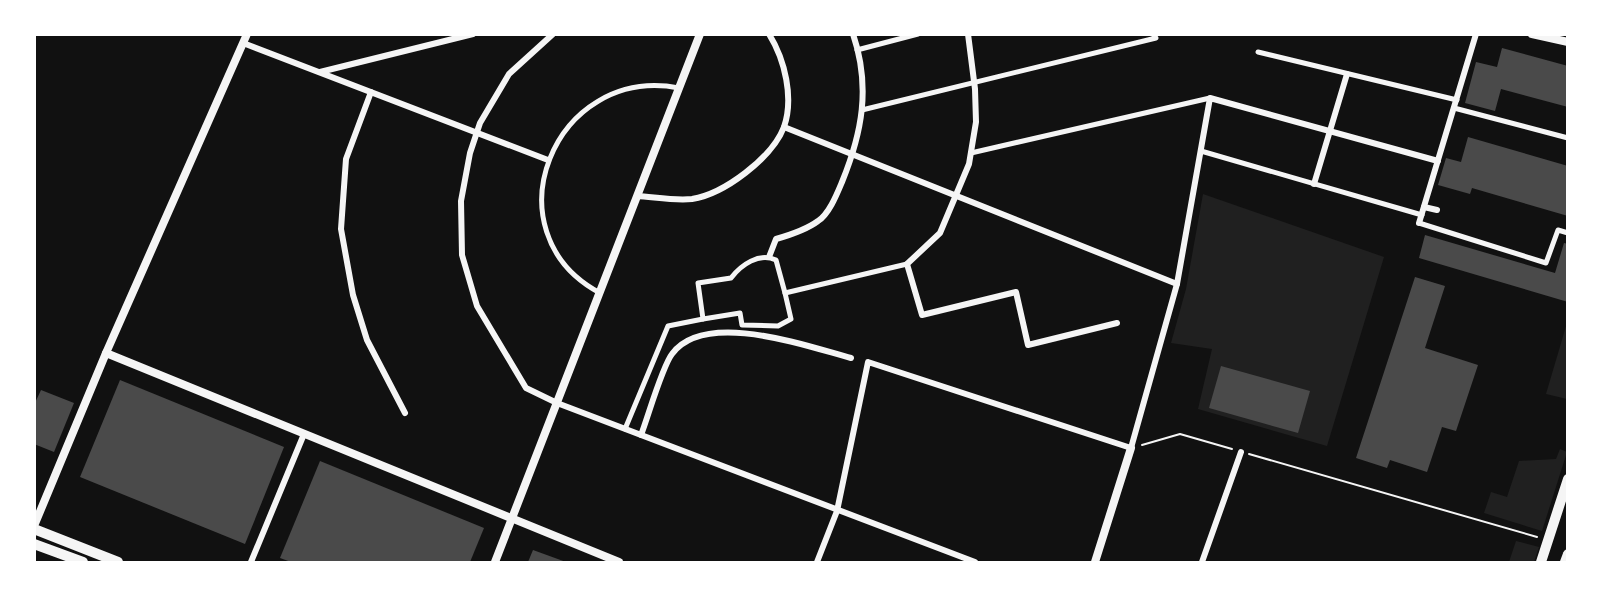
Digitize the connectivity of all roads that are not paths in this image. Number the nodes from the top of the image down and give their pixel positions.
1 (473, 34) edge
2 (553, 34) edge
3 (699, 34) edge
4 (770, 34) edge
5 (853, 34) edge
6 (918, 34) edge
7 (968, 34) edge
8 (1153, 34) edge
9 (1476, 34) edge
10 (1532, 34) edge
11 (245, 39) edge
12 (1568, 42) edge
13 (857, 50) junction
14 (1258, 52) dead end
15 (319, 72) junction
16 (1347, 74) junction
17 (974, 81) junction
18 (679, 88) junction
19 (370, 92) junction
20 (1210, 98) junction
21 (1457, 100) junction
22 (1454, 108) junction
23 (862, 110) junction
24 (784, 127) junction
25 (1330, 131) junction
26 (476, 134) junction
27 (1568, 138) edge
28 (1201, 151) junction
29 (971, 153) junction
30 (853, 155) junction
31 (548, 160) junction
32 (1438, 160) junction
33 (1314, 184) junction
34 (955, 195) junction
35 (637, 196) junction
36 (1424, 207) junction
37 (1437, 210) dead end
38 (1422, 215) junction
39 (1419, 223) joint
40 (1568, 233) edge
41 (769, 256) junction
42 (907, 264) junction
43 (1176, 284) junction
44 (600, 293) junction
45 (785, 293) junction
46 (703, 319) junction
47 (1117, 323) dead end
48 (106, 353) junction
49 (851, 358) dead end
50 (557, 403) junction
51 (405, 413) dead end
52 (625, 429) junction
53 (304, 434) junction
54 (641, 435) junction
55 (1131, 448) junction
56 (1240, 452) road end
57 (1568, 479) edge
58 (837, 511) junction
59 (512, 518) junction
60 (34, 527) edge
61 (34, 544) edge
62 (1568, 554) edge
63 (82, 562) edge
64 (118, 562) edge
65 (251, 562) edge
66 (495, 562) edge
67 (619, 562) edge
68 (817, 562) edge
69 (975, 562) edge
70 (1095, 562) edge
71 (1202, 562) edge
72 (1541, 562) edge
73 (1565, 562) edge

1 - 15 street
2 - 26 street
3 - 18 street
4 - 24 street
5 - 13 street
6 - 13 street
7 - 17 street
8 - 17 street
9 - 21 street
10 - 12 street
11 - 15 street
11 - 48 street
13 - 23 street
14 - 16 street
15 - 19 street
16 - 21 street
16 - 25 street
17 - 23 street
17 - 29 street
18 - 31 street
18 - 35 street
19 - 26 street
19 - 51 street
20 - 25 street
20 - 28 street
20 - 29 street
21 - 22 street
22 - 27 street
22 - 32 street
23 - 30 street
24 - 30 street
24 - 35 street
25 - 32 street
25 - 33 street
26 - 31 street
26 - 50 street
28 - 33 street
28 - 43 street
29 - 34 street
30 - 34 street
30 - 41 street
31 - 44 street
32 - 36 street
33 - 38 street
34 - 42 street
34 - 43 street
35 - 44 street
36 - 37 street
36 - 38 street
38 - 39 street
39 - 40 street
41 - 45 street
41 - 46 street
42 - 45 street
42 - 47 street
43 - 55 street
44 - 50 street
45 - 46 street
46 - 52 street
48 - 53 street
48 - 60 street
49 - 54 street
50 - 52 street
50 - 59 street
52 - 54 street
53 - 59 street
53 - 65 street
54 - 58 street
55 - 58 street
55 - 70 street
56 - 71 street
57 - 72 main road
58 - 68 street
58 - 69 street
59 - 66 street
59 - 67 street
60 - 64 main road
61 - 63 main road
62 - 73 main road

